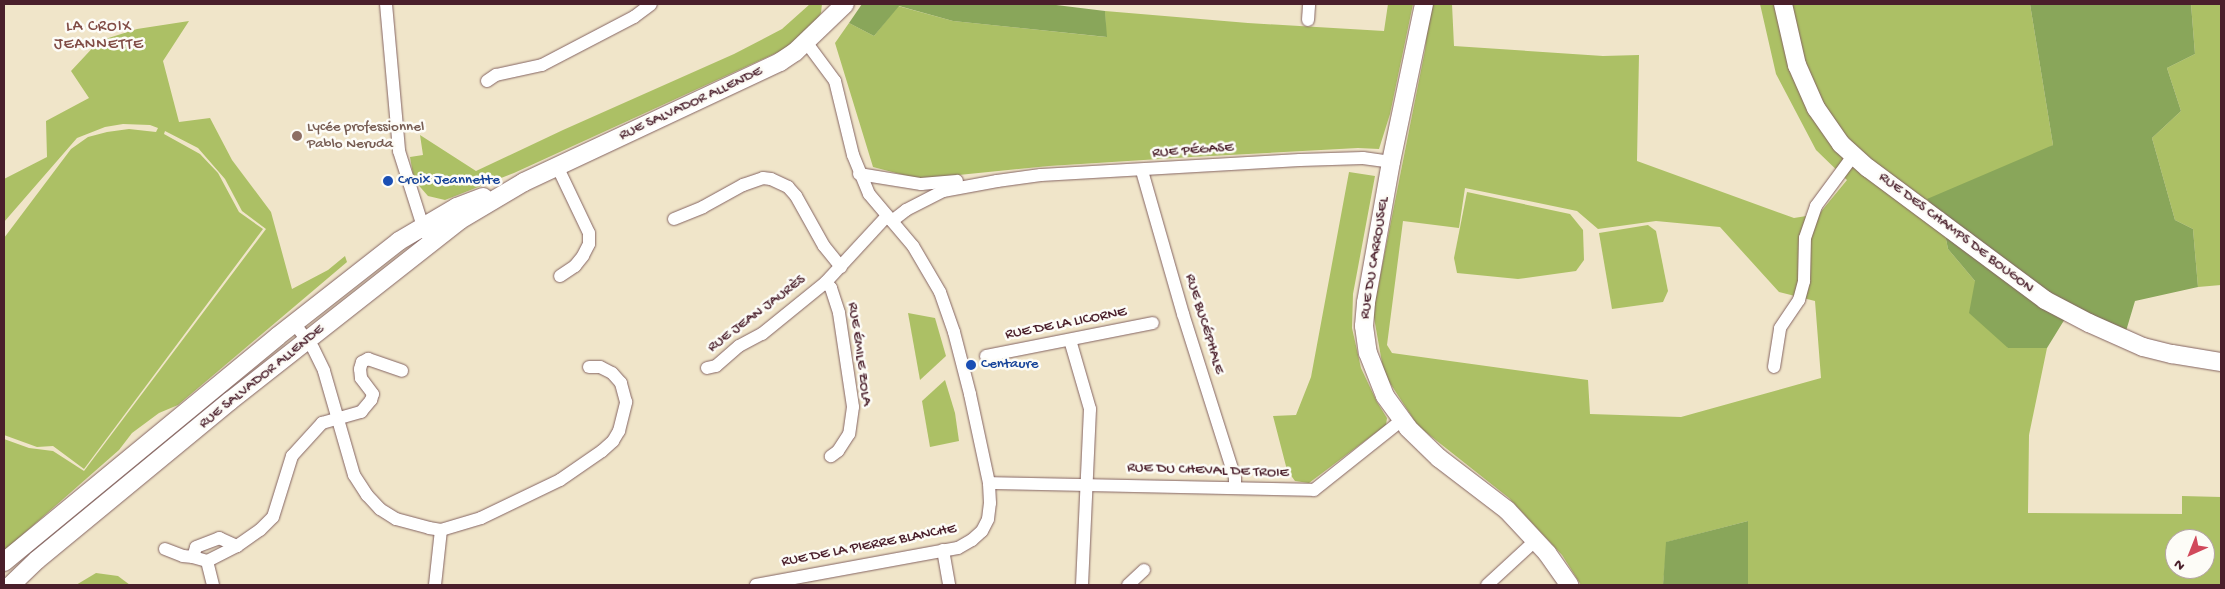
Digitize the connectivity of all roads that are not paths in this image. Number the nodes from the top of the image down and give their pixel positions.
1 (386, 4) edge
2 (650, 4) edge
3 (1309, 4) edge
4 (1424, 4) edge
5 (1784, 4) edge
6 (841, 5) edge
7 (1308, 20) dead end
8 (806, 42) junction
9 (487, 81) dead end
10 (1853, 156) junction
11 (1391, 162) junction
12 (557, 166) junction
13 (1142, 171) junction
14 (859, 174) junction
15 (997, 180) junction
16 (524, 182) junction
17 (889, 218) junction
18 (674, 219) dead end
19 (421, 226) junction
20 (431, 244) junction
21 (841, 267) junction
22 (560, 276) dead end
23 (826, 282) junction
24 (1153, 323) dead end
25 (294, 324) junction
26 (308, 340) junction
27 (1070, 340) junction
28 (986, 356) dead end
29 (2221, 362) edge
30 (589, 367) dead end
31 (1774, 367) dead end
32 (707, 368) dead end
33 (402, 370) dead end
34 (338, 419) junction
35 (1402, 420) junction
36 (831, 456) dead end
37 (989, 483) junction
38 (1087, 483) junction
39 (1235, 487) junction
40 (441, 530) junction
41 (1536, 540) junction
42 (237, 546) junction
43 (165, 549) dead end
44 (943, 550) junction
45 (193, 557) junction
46 (207, 561) junction
47 (4, 562) edge
48 (1144, 570) dead end
49 (11, 585) edge
50 (214, 585) edge
51 (435, 585) edge
52 (756, 585) edge
53 (949, 585) edge
54 (1082, 585) edge
55 (1128, 585) edge
56 (1487, 585) edge
57 (1569, 585) edge

1 - 19 street
2 - 9 street
3 - 7 street
4 - 11 street, RUE DU CARROUSEL
5 - 10 street, RUE DES CHAMPS DE BOUGON
6 - 8 street, RUE SALVADOR ALLENDE
8 - 12 street, RUE SALVADOR ALLENDE
8 - 14 street, RUE DE LA PIERRE BLANCHE
10 - 29 street, RUE DES CHAMPS DE BOUGON
10 - 31 street
11 - 13 street, RUE PÉGASE
11 - 35 street, RUE DU CARROUSEL
12 - 16 street, RUE SALVADOR ALLENDE
12 - 22 street
13 - 15 street, RUE PÉGASE
13 - 39 street, RUE BUCÉPHALE
14 - 15 street, RUE PÉGASE
14 - 17 street, RUE DE LA PIERRE BLANCHE
15 - 17 street, RUE PÉGASE
16 - 19 street, RUE SALVADOR ALLENDE
16 - 20 street, RUE SALVADOR ALLENDE
17 - 21 street, RUE JEAN JAURÈS
17 - 37 street, RUE DE LA PIERRE BLANCHE
18 - 21 street
19 - 20 street
19 - 25 street, RUE SALVADOR ALLENDE
20 - 26 street, RUE SALVADOR ALLENDE
21 - 23 street, RUE JEAN JAURÈS
23 - 32 street, RUE JEAN JAURÈS
23 - 36 street, RUE ÉMILE ZOLA
24 - 27 street, RUE DE LA LICORNE
25 - 26 street
25 - 47 street, RUE SALVADOR ALLENDE
26 - 34 street
26 - 49 street, RUE SALVADOR ALLENDE
27 - 28 street, RUE DE LA LICORNE
27 - 38 street
30 - 40 street
33 - 34 street
34 - 40 street
34 - 42 street
35 - 39 street, RUE DU CHEVAL DE TROIE
35 - 41 street, RUE DU CARROUSEL
37 - 38 street, RUE DU CHEVAL DE TROIE
37 - 44 street, RUE DE LA PIERRE BLANCHE
38 - 39 street, RUE DU CHEVAL DE TROIE
38 - 54 street
40 - 51 street
41 - 56 street
41 - 57 street, RUE DU CARROUSEL
42 - 45 street
42 - 46 street
43 - 45 street
44 - 52 street, RUE DE LA PIERRE BLANCHE
44 - 53 street
45 - 46 street
46 - 50 street
48 - 55 street

